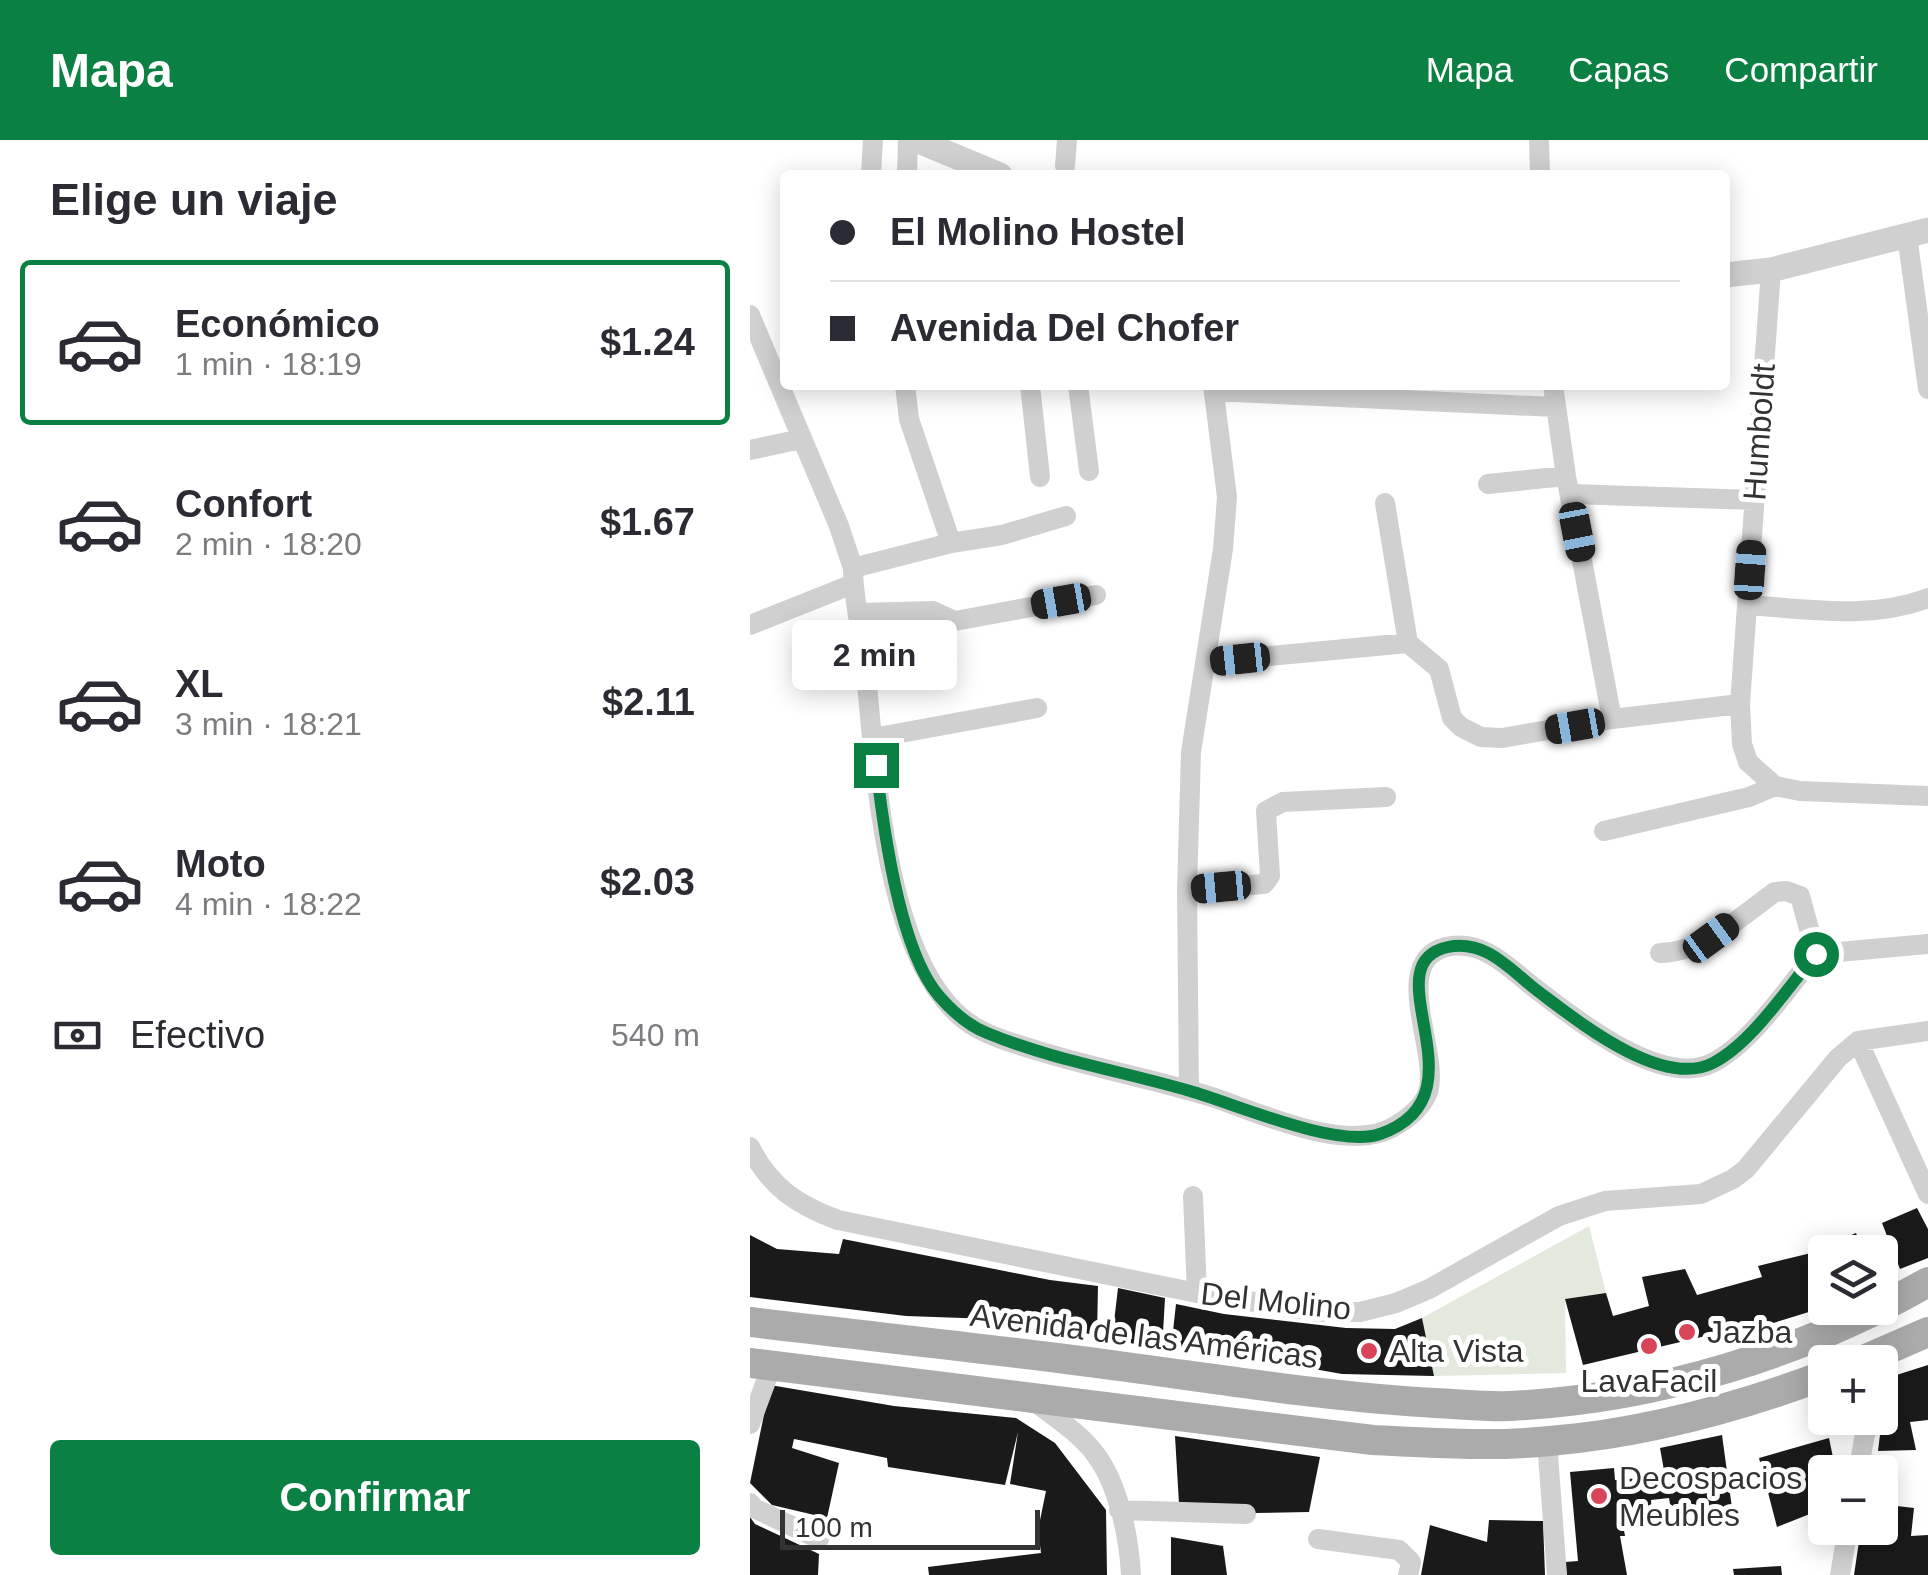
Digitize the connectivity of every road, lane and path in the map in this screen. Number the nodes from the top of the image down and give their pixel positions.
1 (873, 140) edge
2 (908, 140) edge
3 (916, 140) edge
4 (1066, 140) edge
5 (1539, 140) edge
6 (1065, 166) dead end
7 (870, 170) edge
8 (907, 170) edge
9 (988, 170) edge
10 (1540, 170) edge
11 (1917, 233) edge
12 (1770, 270) junction
13 (1730, 274) edge
14 (750, 315) edge
15 (780, 388) edge
16 (1928, 389) edge
17 (781, 390) edge
18 (906, 390) edge
19 (1031, 390) edge
20 (1079, 390) edge
21 (1213, 390) edge
22 (1249, 390) edge
23 (1553, 390) edge
24 (1555, 407) junction
25 (801, 439) junction
26 (750, 450) edge
27 (1089, 471) dead end
28 (1040, 476) dead end
29 (1488, 484) dead end
30 (1568, 485) junction
31 (1755, 500) junction
32 (1385, 504) dead end
33 (1066, 516) dead end
34 (951, 543) junction
35 (854, 576) junction
36 (1096, 595) dead end
37 (1928, 598) edge
38 (1748, 604) junction
39 (860, 613) junction
40 (750, 625) edge
41 (1408, 643) junction
42 (1206, 662) junction
43 (1740, 704) junction
44 (1038, 708) dead end
45 (1612, 719) junction
46 (872, 738) junction
47 (1775, 786) junction
48 (1928, 796) edge
49 (1386, 797) dead end
50 (1604, 831) dead end
51 (1187, 890) junction
52 (1928, 944) edge
53 (1660, 953) dead end
54 (1816, 954) junction
55 (1928, 1031) edge
56 (1858, 1041) junction
57 (1188, 1090) junction
58 (750, 1147) edge
59 (1928, 1194) edge
60 (1192, 1196) dead end
61 (1928, 1282) edge
62 (1198, 1293) junction
63 (750, 1322) edge
64 (1928, 1332) edge
65 (1898, 1347) edge
66 (761, 1364) edge
67 (1808, 1381) edge
68 (1025, 1395) junction
69 (750, 1424) edge
70 (1547, 1442) junction
71 (750, 1503) edge
72 (1119, 1510) junction
73 (1246, 1514) dead end
74 (819, 1539) dead end
75 (1318, 1539) dead end
76 (1845, 1545) edge
77 (1131, 1575) edge
78 (1408, 1575) edge
79 (1557, 1575) edge
80 (1840, 1575) edge

1 - 7 street
2 - 8 street
3 - 9 street
4 - 6 street
5 - 10 street
11 - 12 street
11 - 16 street
12 - 13 street
12 - 31 street, Humboldt
14 - 15 street
17 - 25 street
18 - 34 street
19 - 28 street
20 - 27 street
21 - 42 street
22 - 24 street
23 - 24 street
24 - 30 street
25 - 26 street
25 - 35 street
29 - 30 street
30 - 31 street
30 - 45 street
31 - 38 street, Humboldt
32 - 41 street
33 - 34 street
34 - 35 street
35 - 39 street
35 - 40 street
36 - 39 street
37 - 38 street
38 - 43 street, Humboldt
39 - 46 street
41 - 42 street
41 - 45 street
42 - 51 street
43 - 45 street
43 - 47 street, Humboldt
44 - 46 street
46 - 57 street
47 - 48 street
47 - 50 street
49 - 51 street
51 - 57 street
52 - 54 street
53 - 54 street
54 - 57 street
55 - 56 street
56 - 59 street
56 - 62 street, Del Molino
58 - 62 street, Del Molino
60 - 62 street
61 - 63 main road, Avenida de las Américas
64 - 65 main road
66 - 68 main road
66 - 69 street
67 - 70 main road
68 - 70 main road
68 - 72 street
70 - 79 street
71 - 74 street
72 - 73 street
72 - 77 street
75 - 78 street
76 - 80 street

